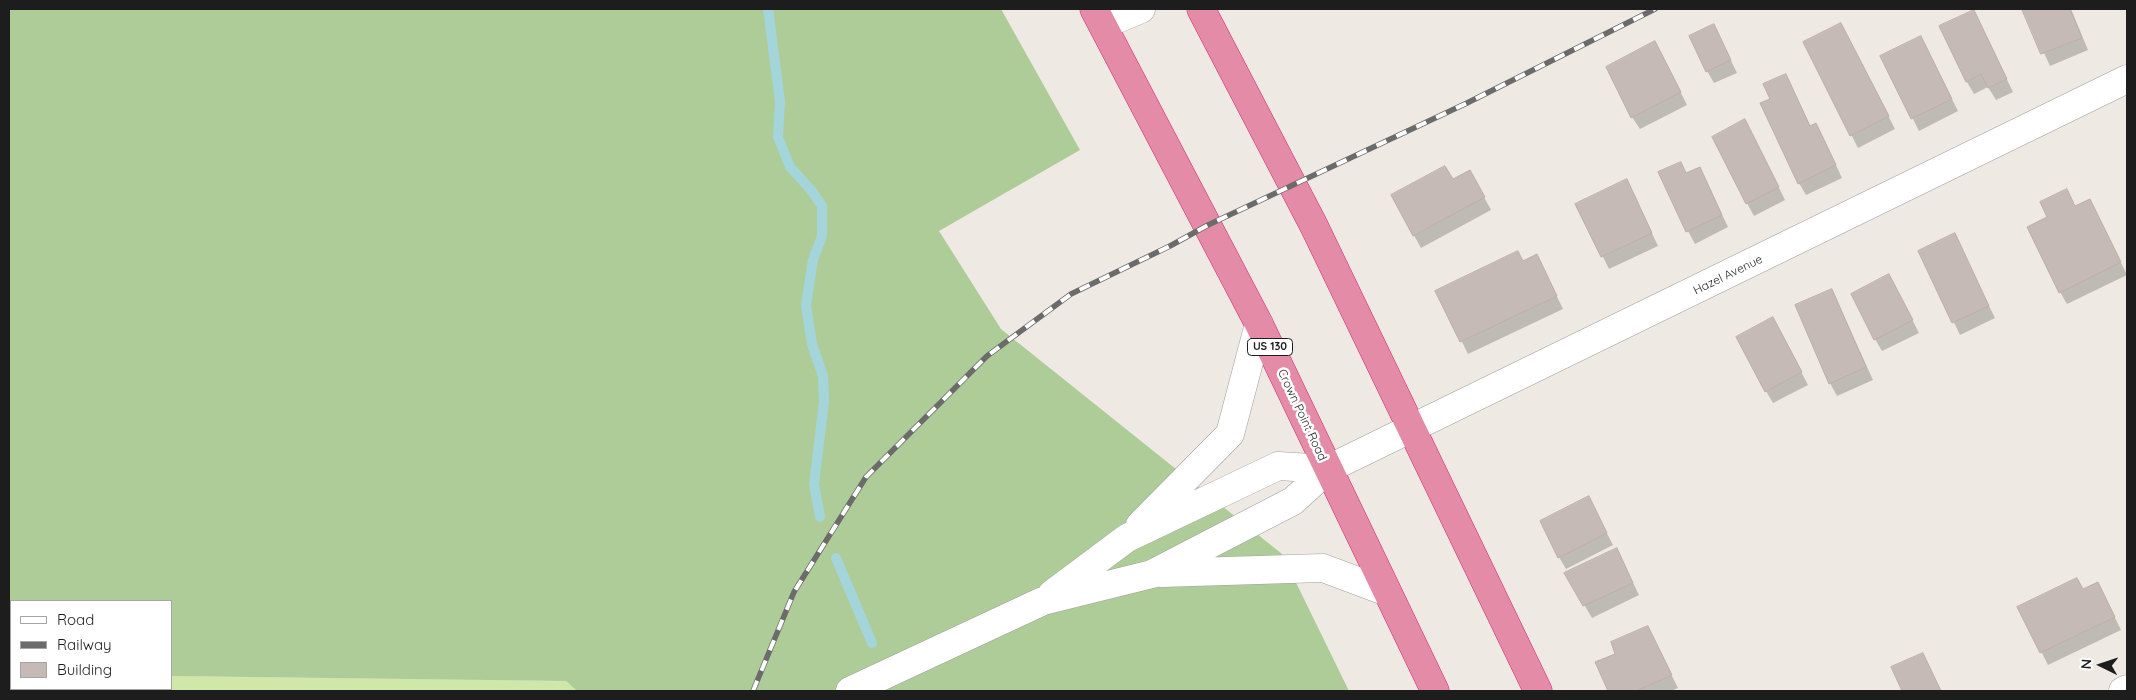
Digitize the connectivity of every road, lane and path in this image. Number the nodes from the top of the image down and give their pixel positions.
1 (1141, 9) edge
2 (1201, 9) edge
3 (1099, 17) edge
4 (2127, 79) edge
5 (1259, 324) junction
6 (1412, 429) junction
7 (1328, 470) junction
8 (1127, 538) junction
9 (1152, 574) junction
10 (1387, 592) junction
11 (1043, 601) junction
12 (2127, 689) edge
13 (850, 691) edge
14 (1435, 691) edge
15 (1538, 691) edge
16 (2123, 691) edge

1 - 3 street
2 - 6 highway
3 - 5 highway, Crown Point Road / US 130
4 - 6 street, Hazel Avenue
5 - 7 highway, Crown Point Road / US 130
5 - 8 street
6 - 7 street, Hazel Avenue
6 - 15 highway
7 - 8 street
7 - 9 street, Hazel Avenue
7 - 10 highway, Crown Point Road / US 130
8 - 11 street
9 - 10 street
9 - 11 street
10 - 14 highway, Crown Point Road / US 130
11 - 13 street
12 - 16 street

